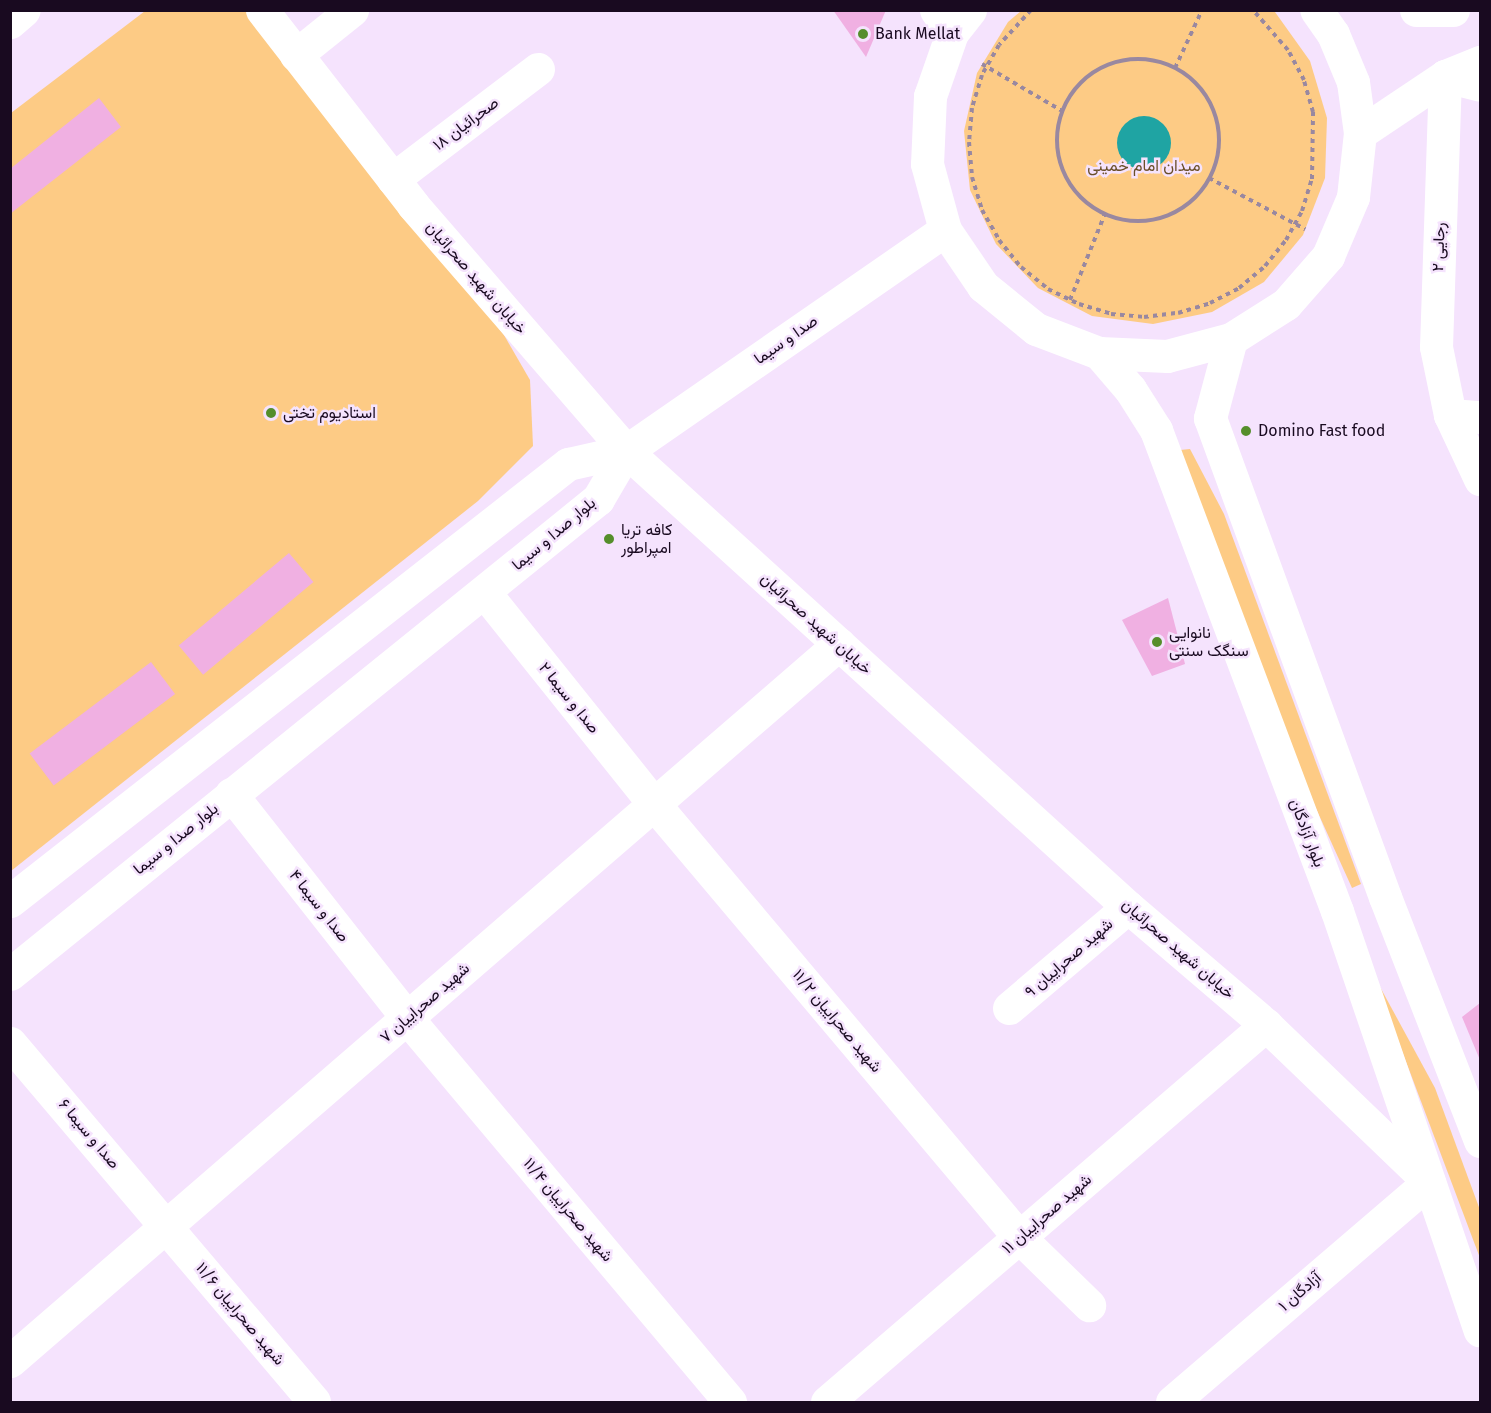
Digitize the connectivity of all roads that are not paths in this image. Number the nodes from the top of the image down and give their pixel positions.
1 (24, 10) edge
2 (262, 10) edge
3 (352, 10) edge
4 (1316, 10) edge
5 (1416, 10) edge
6 (1454, 10) edge
7 (953, 18) edge
8 (10, 22) edge
9 (296, 55) junction
10 (1480, 62) edge
11 (538, 69) dead end
12 (1445, 76) junction
13 (1480, 85) edge
14 (1360, 133) junction
15 (393, 179) junction
16 (945, 230) junction
17 (1231, 339) junction
18 (1099, 353) junction
19 (1465, 416) edge
20 (626, 451) junction
21 (1480, 479) edge
22 (485, 593) junction
23 (839, 644) junction
24 (231, 794) junction
25 (654, 804) junction
26 (1384, 897) junction
27 (10, 901) edge
28 (1128, 907) junction
29 (1337, 911) junction
30 (1402, 942) junction
31 (1353, 961) junction
32 (10, 974) edge
33 (1009, 1008) dead end
34 (407, 1018) junction
35 (1266, 1025) junction
36 (10, 1043) edge
37 (1480, 1141) edge
38 (1429, 1182) junction
39 (167, 1226) junction
40 (1019, 1237) junction
41 (1089, 1305) dead end
42 (1480, 1330) edge
43 (10, 1361) edge
44 (314, 1402) edge
45 (730, 1402) edge
46 (827, 1402) edge
47 (1172, 1402) edge

1 - 8 street
2 - 9 street, خیابان شهید صحرائیان
3 - 9 street
4 - 14 street
5 - 6 street
7 - 16 street
9 - 15 street, خیابان شهید صحرائیان
10 - 12 street
11 - 15 street, صحرائیان ۱۸
12 - 13 street
12 - 14 street
12 - 19 street, رجایی ۲
14 - 17 street
15 - 20 street, خیابان شهید صحرائیان
16 - 18 street
16 - 20 street, صدا و سیما
17 - 18 street
17 - 26 street
18 - 29 street, بلوار آزادگان
19 - 21 street, رجایی ۲
20 - 22 street, بلوار صدا و سیما
20 - 23 street, خیابان شهید صحرائیان
20 - 27 street
22 - 24 street, بلوار صدا و سیما
22 - 25 street, صدا و سیما ۲
23 - 25 street, شهید صحراییان ۷
23 - 28 street, خیابان شهید صحرائیان
24 - 32 street, بلوار صدا و سیما
24 - 34 street, صدا و سیما ۴
25 - 34 street, شهید صحراییان ۷
25 - 40 street, شهید صحراییان ۱۱/۲
26 - 29 street
26 - 30 street
28 - 33 street, شهید صحراییان ۹
28 - 35 street, خیابان شهید صحرائیان
29 - 31 street, بلوار آزادگان
30 - 31 street
30 - 37 street
31 - 38 street, بلوار آزادگان
34 - 39 street, شهید صحراییان ۷
34 - 45 street, شهید صحراییان ۱۱/۴
35 - 38 street, خیابان شهید صحرائیان
35 - 40 street, شهید صحراییان ۱۱
36 - 39 street, صدا و سیما ۶
38 - 42 street, بلوار آزادگان
38 - 47 street, آزادگان ۱
39 - 43 street, شهید صحراییان ۷
39 - 44 street, شهید صحراییان ۱۱/۶
40 - 41 street, شهید صحراییان ۱۱/۲
40 - 46 street, شهید صحراییان ۱۱

